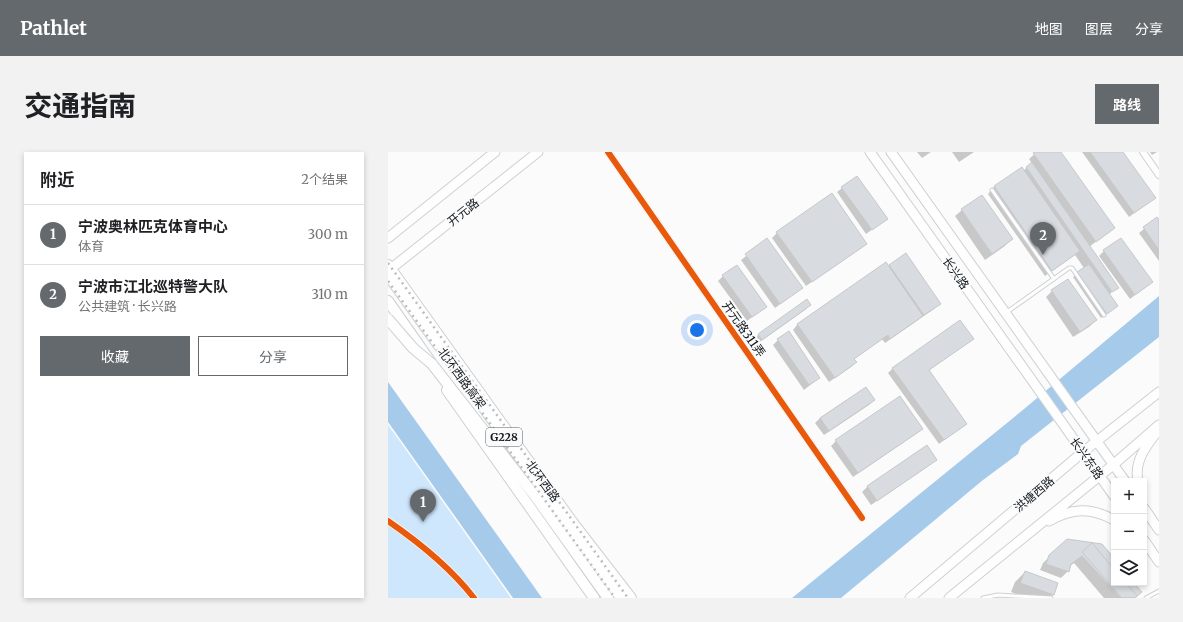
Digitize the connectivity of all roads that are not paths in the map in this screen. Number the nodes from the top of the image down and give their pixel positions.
1 (494, 152) edge
2 (538, 152) edge
3 (608, 152) edge
4 (870, 152) edge
5 (891, 152) edge
6 (1142, 152) edge
7 (1159, 175) edge
8 (992, 190) dead end
9 (388, 238) edge
10 (389, 270) edge
11 (1054, 279) junction
12 (388, 301) edge
13 (388, 307) edge
14 (1006, 313) junction
15 (1104, 316) dead end
16 (388, 318) edge
17 (432, 364) junction
18 (1055, 383) joint
19 (1159, 392) edge
20 (1060, 420) joint
21 (1159, 425) edge
22 (1159, 430) edge
23 (1097, 441) junction
24 (1083, 452) junction
25 (1113, 464) junction
26 (1099, 475) junction
27 (1123, 478) edge
28 (1138, 478) edge
29 (1111, 492) edge
30 (1147, 508) edge
31 (1147, 512) edge
32 (862, 518) dead end
33 (1111, 518) edge
34 (1152, 519) junction
35 (388, 521) edge
36 (1159, 530) edge
37 (1028, 533) junction
38 (1147, 545) edge
39 (1159, 562) edge
40 (1159, 591) edge
41 (474, 598) edge
42 (594, 598) edge
43 (608, 598) edge
44 (621, 598) edge
45 (631, 598) edge
46 (910, 598) edge
47 (949, 598) edge
48 (983, 598) edge
49 (1051, 598) edge
50 (1146, 598) edge

1 - 9 main road
2 - 10 main road, 开元路
3 - 32 street, 开元路311弄
4 - 20 main road, 长兴路
5 - 14 main road, 长兴路
6 - 7 street
8 - 11 lane
10 - 44 main road, 北环西路高架 / G228
10 - 45 main road, 北环西路
11 - 14 lane
11 - 15 lane
12 - 17 main road, 北环西路高架 / G228, bridge
13 - 42 main road
14 - 18 main road, 长兴路
16 - 17 main road, bridge
17 - 43 main road, 北环西路高架 / G228
18 - 23 main road, 长兴东路
19 - 23 main road, 洪塘西路
20 - 24 main road, 长兴东路
21 - 25 main road
22 - 28 main road
23 - 24 main road, 洪塘西路
23 - 25 main road, 长兴东路
24 - 26 main road, 长兴东路
24 - 46 main road, 洪塘西路
25 - 26 main road
25 - 27 main road, 长兴东路
26 - 29 main road, 长兴东路
26 - 37 main road
30 - 34 main road
31 - 34 main road
33 - 37 main road
34 - 36 main road
35 - 41 street
37 - 47 main road
38 - 39 main road
40 - 50 lane
48 - 49 lane

